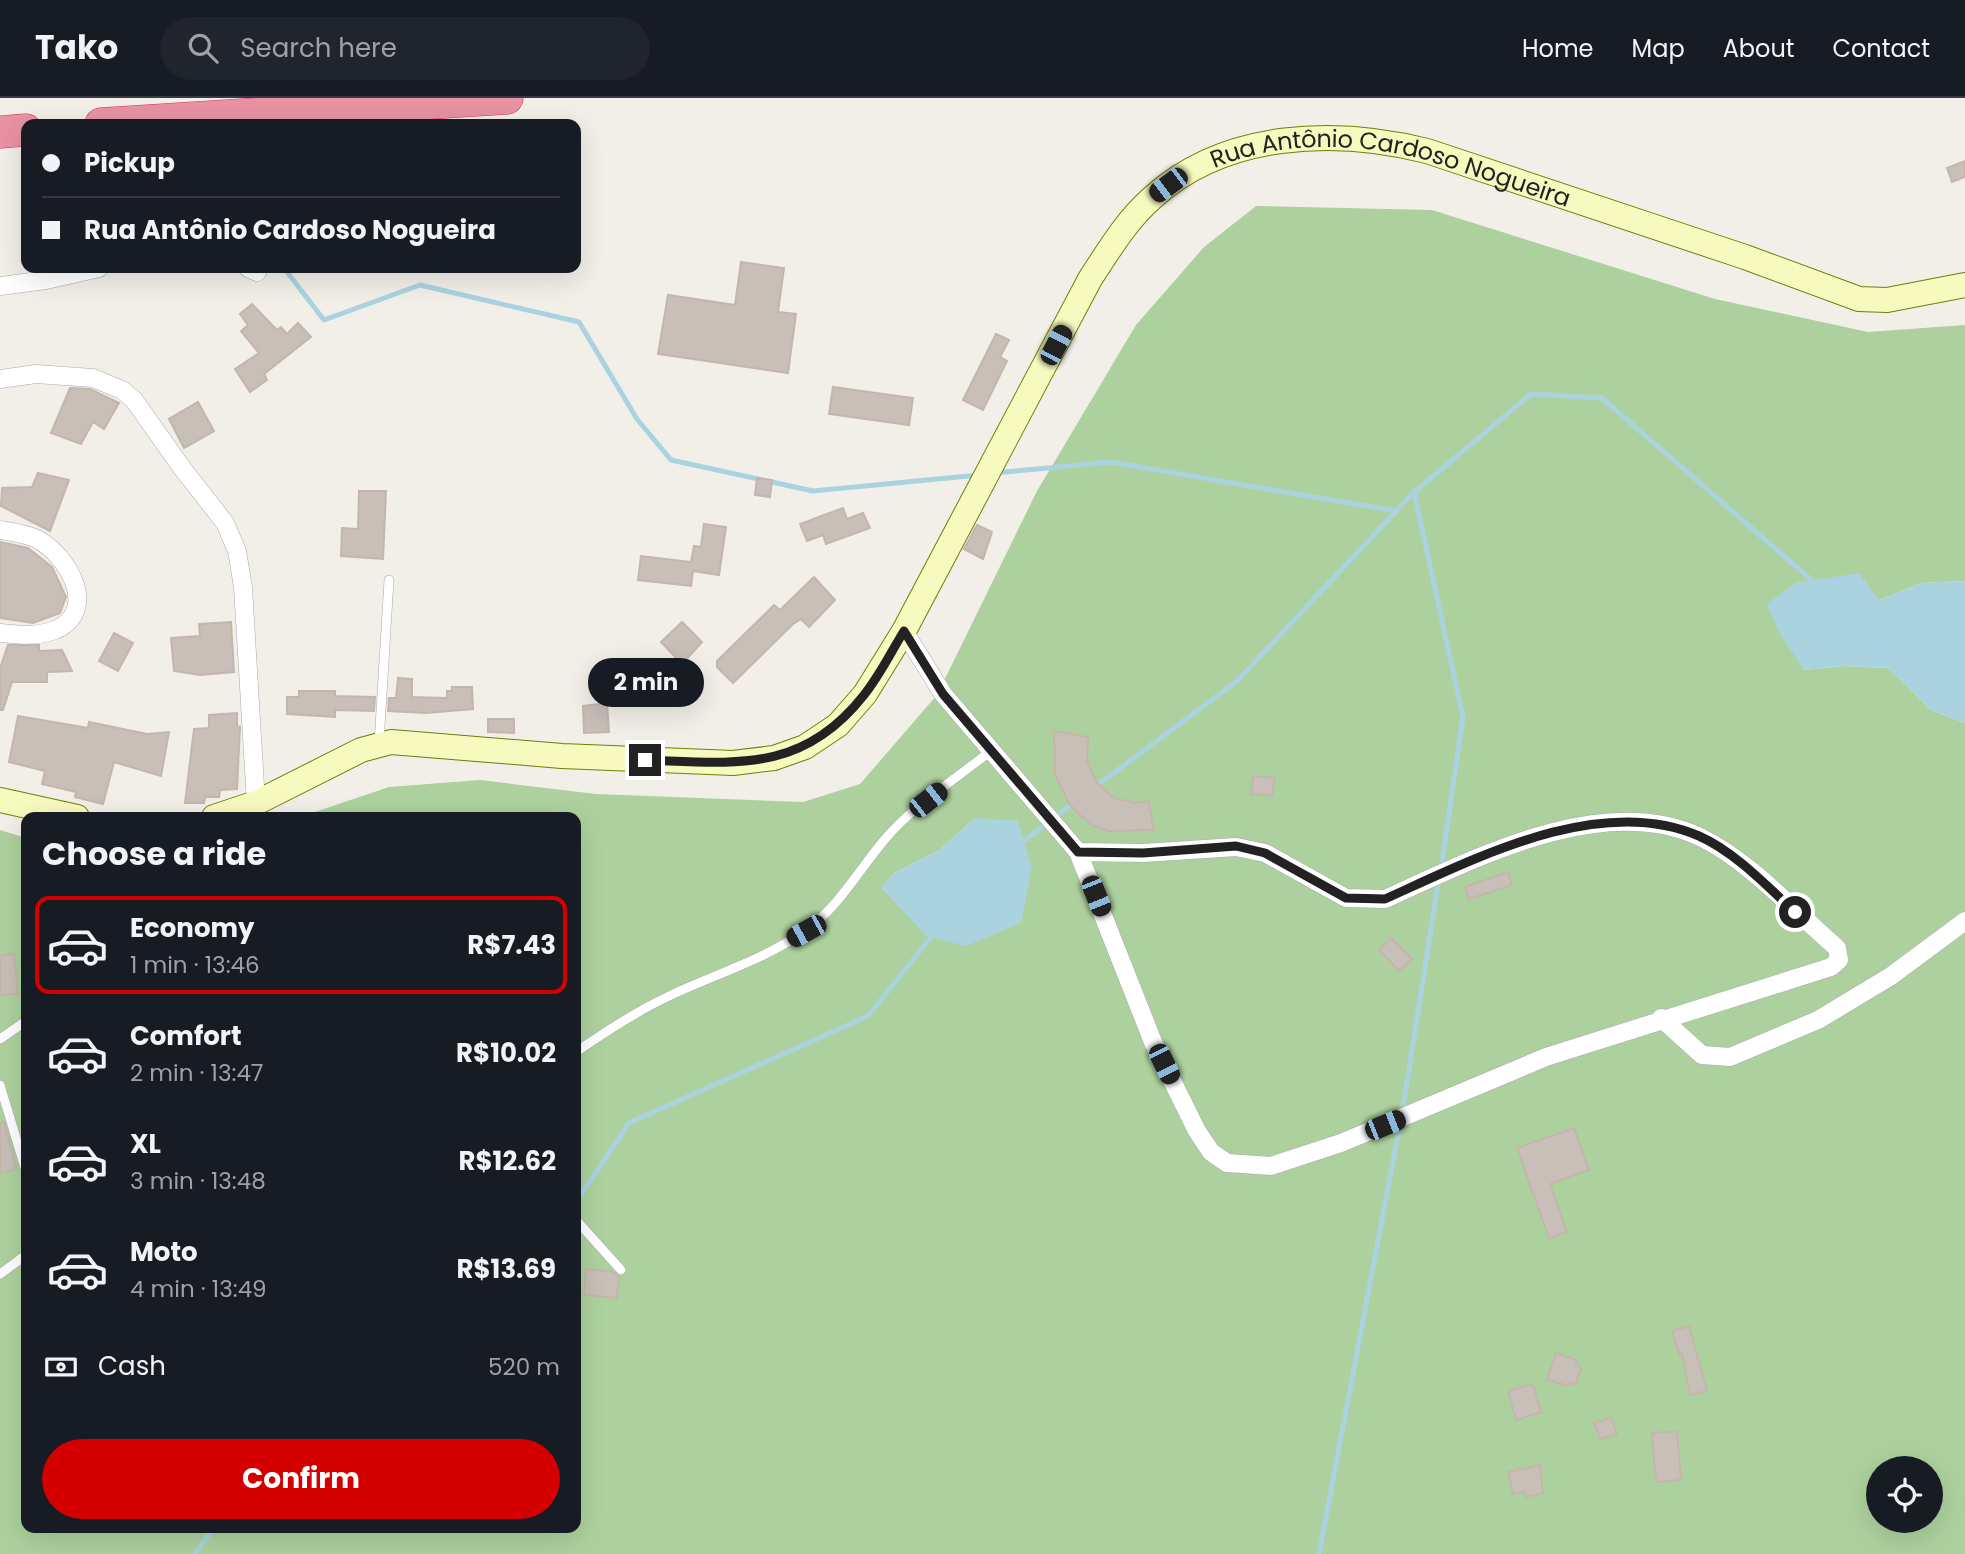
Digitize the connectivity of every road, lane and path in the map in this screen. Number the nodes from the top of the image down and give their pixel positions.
1 (507, 98) edge
2 (179, 119) edge
3 (21, 130) edge
4 (0, 132) edge
5 (77, 273) edge
6 (1965, 285) edge
7 (0, 286) edge
8 (0, 379) edge
9 (0, 530) edge
10 (389, 580) dead end
11 (904, 631) junction
12 (0, 634) edge
13 (379, 744) junction
14 (992, 750) junction
15 (0, 800) edge
16 (256, 803) junction
17 (54, 812) edge
18 (229, 812) edge
19 (1078, 852) junction
20 (1965, 921) edge
21 (1661, 1018) junction
22 (21, 1024) edge
23 (0, 1039) edge
24 (581, 1049) edge
25 (0, 1085) edge
26 (21, 1154) edge
27 (581, 1226) edge
28 (21, 1259) edge
29 (621, 1270) dead end
30 (0, 1274) edge

1 - 2 highway
3 - 4 highway
5 - 7 street
6 - 11 main road, Rua Antônio Cardoso Nogueira
8 - 16 street
9 - 12 street
10 - 13 lane
11 - 13 main road, Rua Antônio Cardoso Nogueira
11 - 14 street
13 - 16 main road, Rua Antônio Cardoso Nogueira
14 - 19 street
14 - 24 lane
15 - 17 main road
16 - 18 main road, Rua Antônio Cardoso Nogueira
19 - 21 street
19 - 21 street
20 - 21 street
22 - 23 lane
25 - 26 lane
27 - 29 lane
28 - 30 lane

